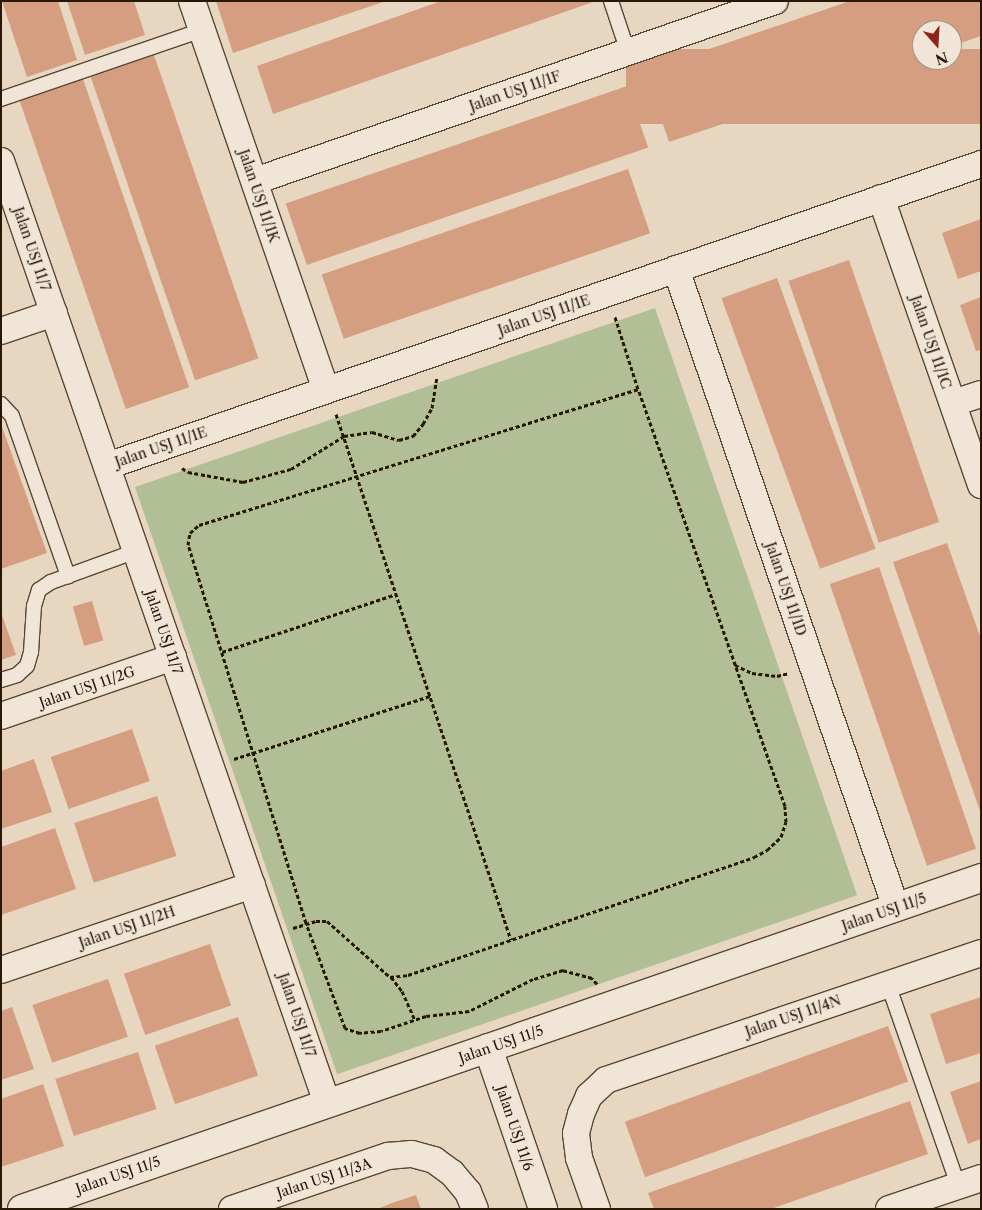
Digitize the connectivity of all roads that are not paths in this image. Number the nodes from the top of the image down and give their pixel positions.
1 (192, 1) edge
2 (611, 1) edge
3 (775, 1) edge
4 (202, 30) junction
5 (628, 52) junction
6 (1, 99) edge
7 (1, 161) edge
8 (981, 164) edge
9 (255, 182) junction
10 (881, 198) junction
11 (676, 269) junction
12 (54, 313) junction
13 (1, 331) edge
14 (326, 390) junction
15 (981, 394) edge
16 (1, 404) edge
17 (952, 404) junction
18 (107, 466) junction
19 (981, 485) edge
20 (136, 551) junction
21 (68, 576) junction
22 (173, 657) junction
23 (1, 680) edge
24 (1, 716) edge
25 (981, 878) edge
26 (252, 885) junction
27 (896, 908) junction
28 (981, 953) edge
29 (1, 970) edge
30 (888, 984) junction
31 (488, 1048) junction
32 (328, 1103) junction
33 (969, 1181) edge
34 (22, 1209) edge
35 (232, 1209) edge
36 (474, 1209) edge
37 (543, 1209) edge
38 (596, 1209) edge
39 (888, 1209) edge

1 - 4 street, Jalan USJ 11/1K
2 - 5 lane
3 - 5 street, Jalan USJ 11/1F
4 - 6 lane
4 - 9 street, Jalan USJ 11/1K
5 - 9 street, Jalan USJ 11/1F
7 - 12 street, Jalan USJ 11/7
8 - 10 street, Jalan USJ 11/1E
9 - 14 street, Jalan USJ 11/1K
10 - 11 street, Jalan USJ 11/1E
10 - 17 street, Jalan USJ 11/1C
11 - 14 street, Jalan USJ 11/1E
11 - 27 street, Jalan USJ 11/1D
12 - 13 street
12 - 18 street, Jalan USJ 11/7
14 - 18 street, Jalan USJ 11/1E
15 - 17 street
16 - 21 lane
17 - 19 street, Jalan USJ 11/1C
18 - 20 street, Jalan USJ 11/7
20 - 21 lane
20 - 22 street, Jalan USJ 11/7
21 - 23 lane
22 - 24 street, Jalan USJ 11/2G
22 - 26 street, Jalan USJ 11/7
25 - 27 street, Jalan USJ 11/5
26 - 29 street, Jalan USJ 11/2H
26 - 32 street, Jalan USJ 11/7
27 - 31 street, Jalan USJ 11/5
28 - 30 street, Jalan USJ 11/4N
30 - 33 lane
30 - 38 street, Jalan USJ 11/4N
31 - 32 street, Jalan USJ 11/5
31 - 37 street, Jalan USJ 11/6
32 - 34 street, Jalan USJ 11/5
33 - 39 street
35 - 36 street, Jalan USJ 11/3A

